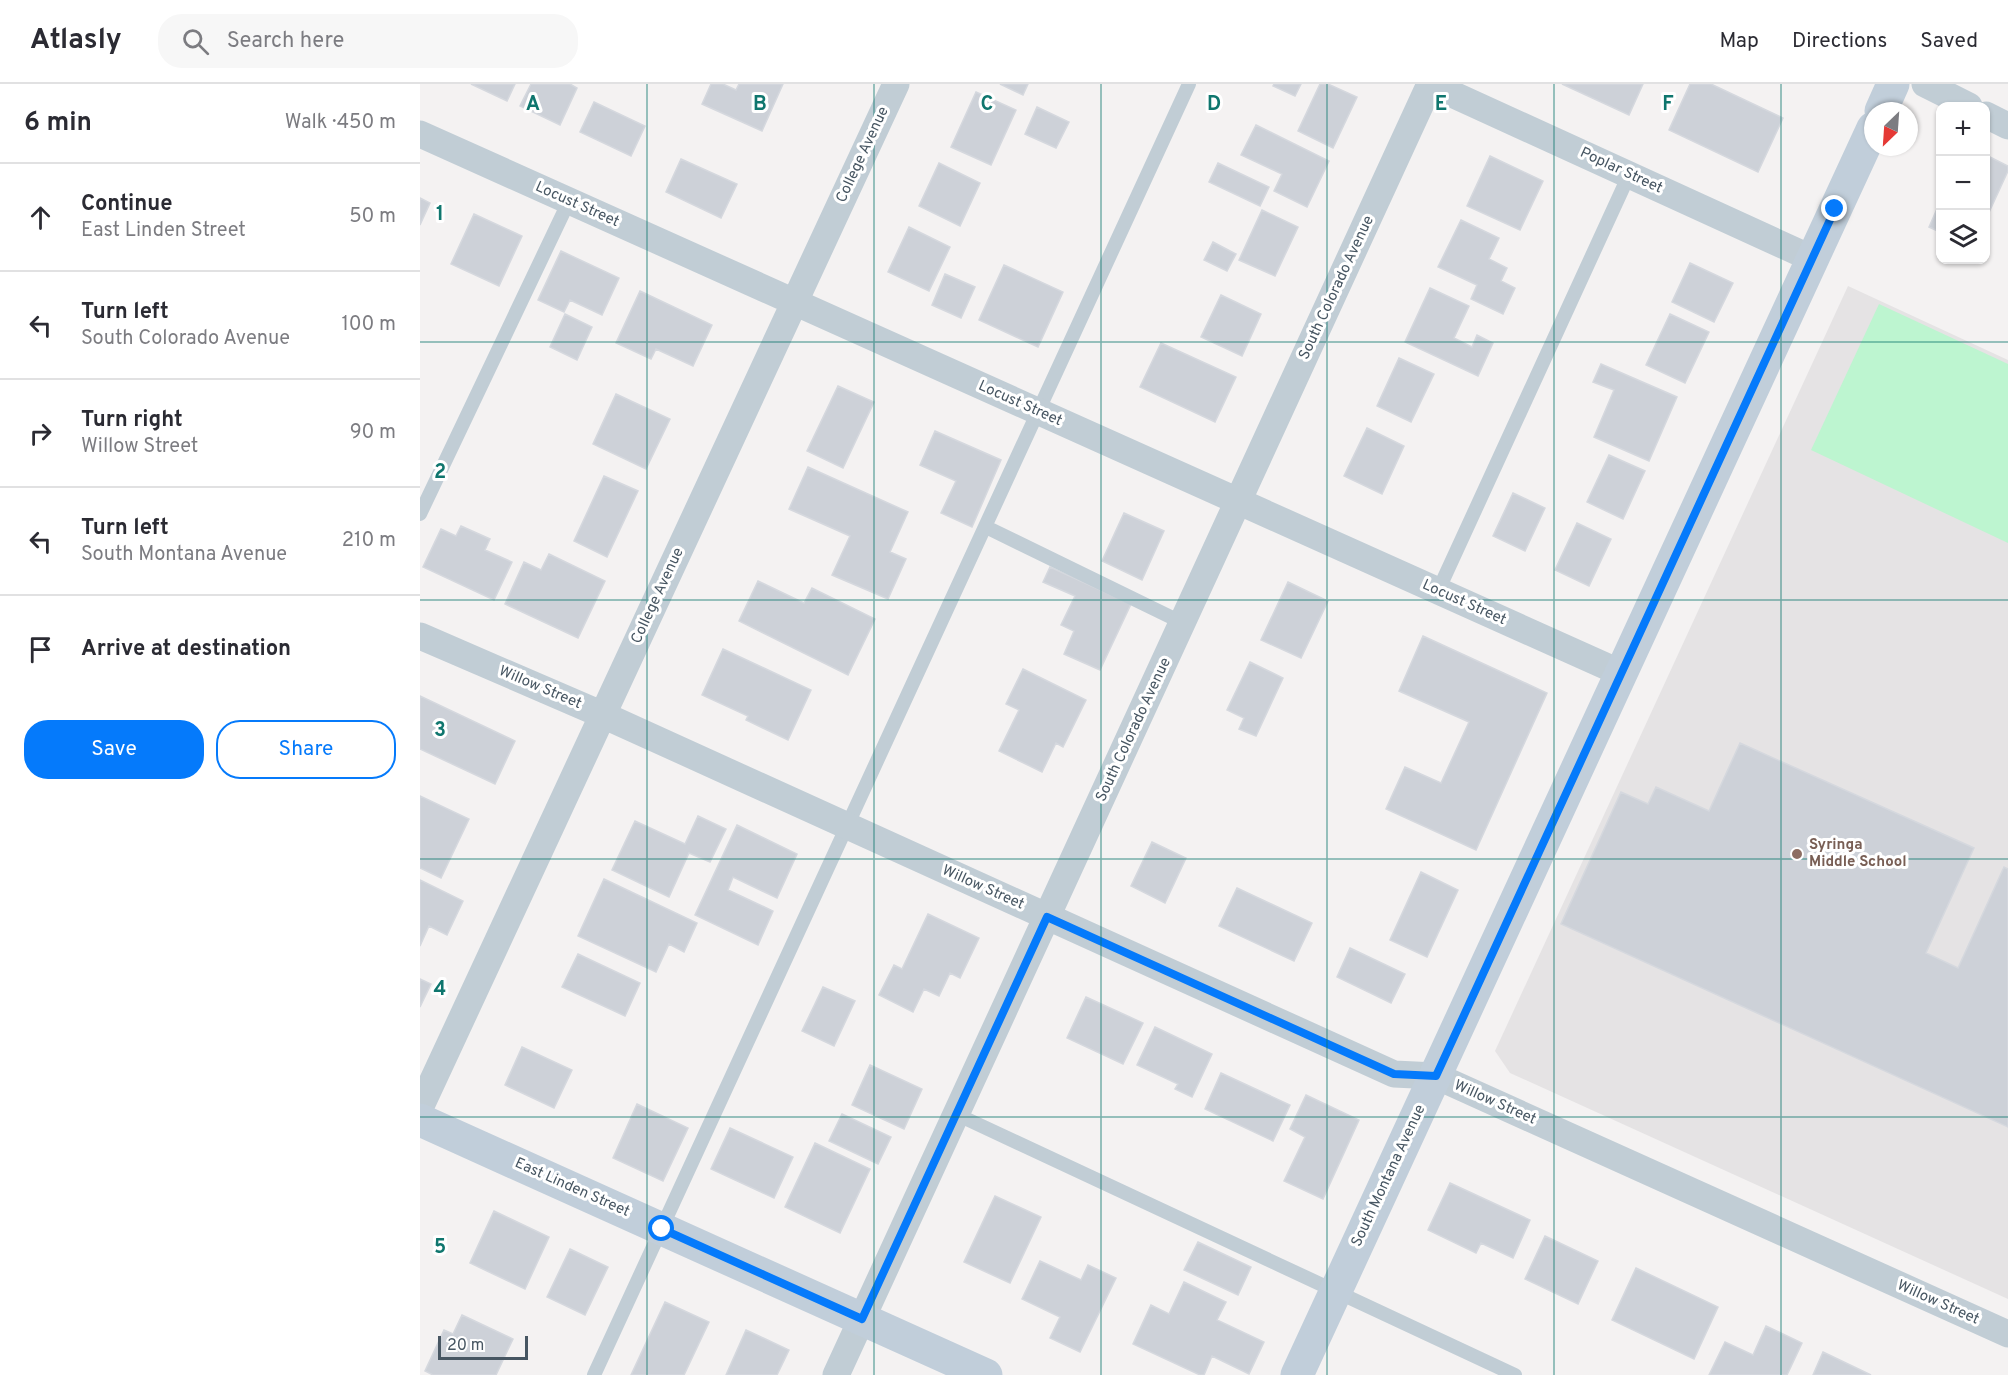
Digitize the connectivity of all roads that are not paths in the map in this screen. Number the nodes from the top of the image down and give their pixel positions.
1 (896, 84) edge
2 (1190, 84) edge
3 (1430, 84) edge
4 (1893, 84) edge
5 (1925, 84) edge
6 (1885, 102) edge
7 (1962, 102) edge
8 (1990, 117) edge
9 (2008, 126) edge
10 (420, 134) edge
11 (1864, 148) edge
12 (1629, 175) junction
13 (569, 201) junction
14 (1813, 259) junction
15 (794, 303) junction
16 (1038, 412) junction
17 (1239, 502) junction
18 (420, 514) edge
19 (986, 527) junction
20 (1438, 591) junction
21 (1183, 623) junction
22 (420, 636) edge
23 (1622, 673) junction
24 (603, 715) junction
25 (847, 827) junction
26 (1047, 917) junction
27 (1436, 1076) junction
28 (420, 1108) edge
29 (957, 1114) junction
30 (420, 1120) edge
31 (662, 1229) junction
32 (1336, 1291) junction
33 (862, 1319) junction
34 (2008, 1334) edge
35 (594, 1375) edge
36 (836, 1375) edge
37 (986, 1375) edge
38 (1297, 1375) edge
39 (1515, 1375) edge

1 - 15 street, College Avenue
2 - 16 lane
3 - 12 street, Poplar Street
3 - 17 street, South Colorado Avenue
4 - 6 street
5 - 7 street
8 - 9 street
10 - 13 street, Locust Street
11 - 14 street, South Montana Avenue
12 - 14 street, Poplar Street
12 - 20 lane
13 - 15 street, Locust Street
13 - 18 lane
14 - 23 street, South Montana Avenue
15 - 16 street, Locust Street
15 - 24 street, College Avenue
16 - 17 street, Locust Street
16 - 19 lane
17 - 20 street, Locust Street
17 - 21 street, South Colorado Avenue
19 - 21 lane
19 - 25 lane
20 - 23 street, Locust Street
21 - 26 street, South Colorado Avenue
22 - 24 street, Willow Street
23 - 27 street, South Montana Avenue
24 - 25 street, Willow Street
24 - 28 street, College Avenue
25 - 26 street, Willow Street
25 - 31 lane
26 - 27 street, Willow Street
26 - 29 street, South Colorado Avenue
27 - 32 street, South Montana Avenue
27 - 34 street, Willow Street
29 - 32 lane
29 - 33 street, South Colorado Avenue
30 - 31 street, East Linden Street
31 - 33 street, East Linden Street
31 - 35 lane
32 - 38 street, South Montana Avenue
32 - 39 lane
33 - 36 street, South Colorado Avenue
33 - 37 street, East Linden Street

